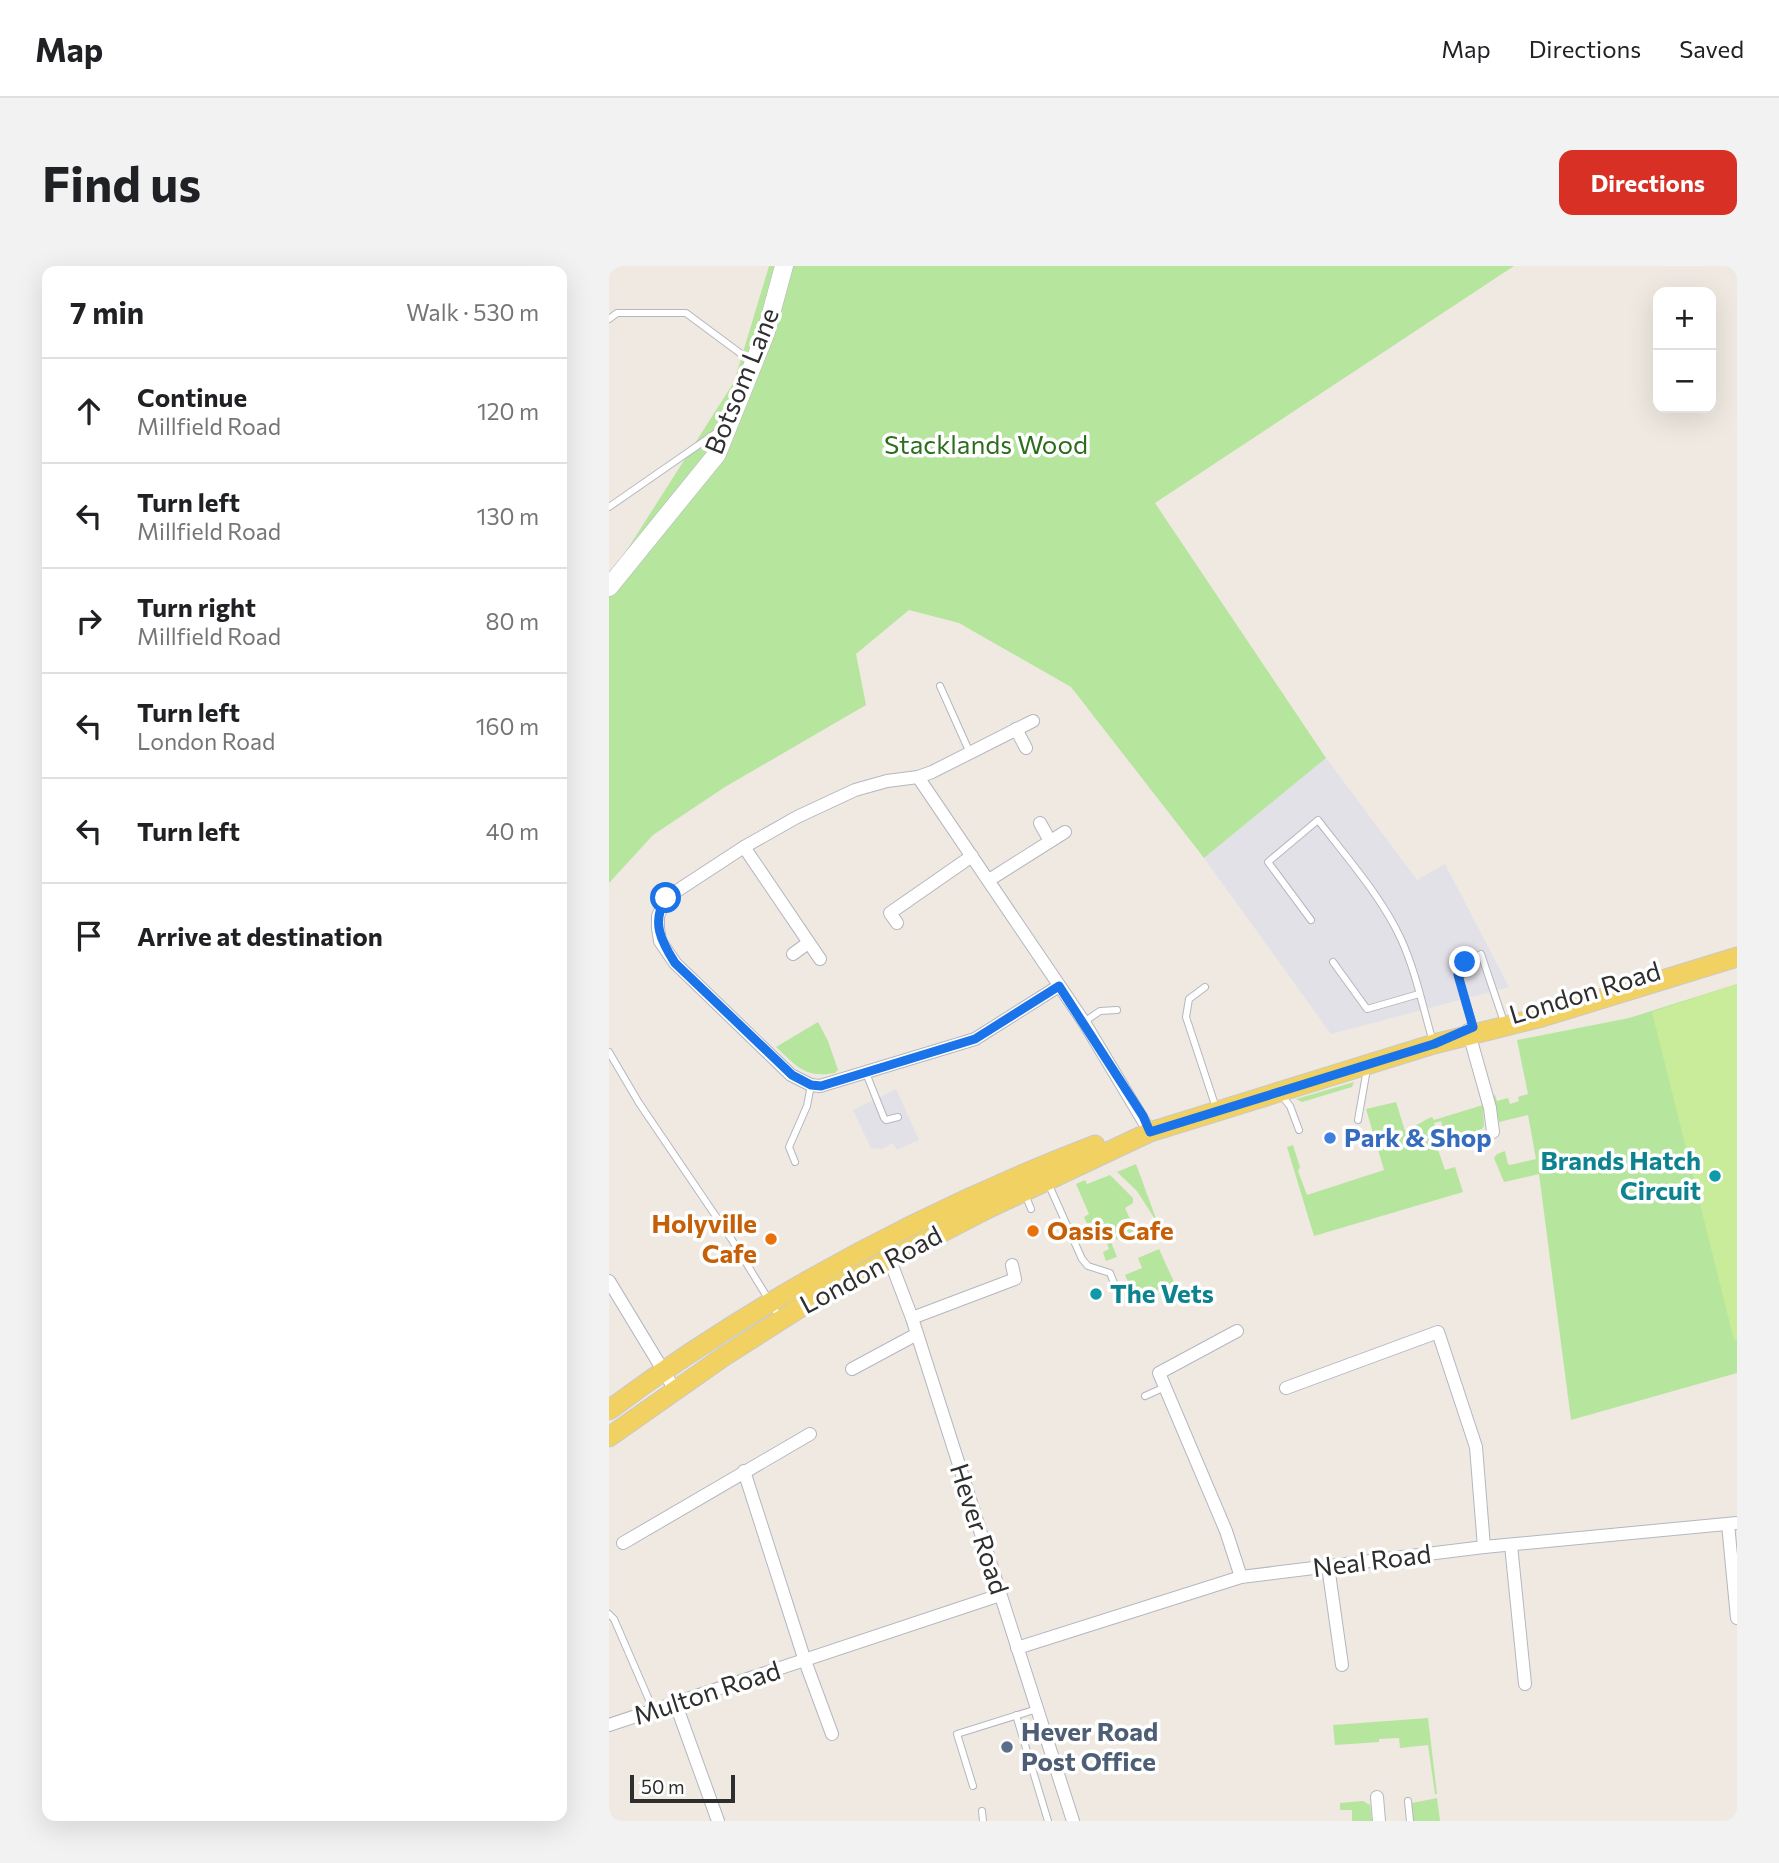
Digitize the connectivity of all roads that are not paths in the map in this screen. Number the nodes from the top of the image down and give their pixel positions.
1 (784, 266) edge
2 (609, 319) edge
3 (754, 363) junction
4 (730, 423) junction
5 (609, 507) edge
6 (609, 587) edge
7 (940, 686) dead end
8 (1033, 721) dead end
9 (1016, 729) junction
10 (1026, 748) dead end
11 (970, 753) junction
12 (918, 777) junction
13 (1040, 823) dead end
14 (1065, 832) dead end
15 (1050, 841) junction
16 (744, 847) junction
17 (972, 856) junction
18 (989, 880) junction
19 (1311, 920) dead end
20 (897, 923) dead end
21 (808, 943) junction
22 (1737, 947) edge
23 (793, 954) dead end
24 (1737, 957) edge
25 (820, 960) dead end
26 (1333, 962) dead end
27 (1059, 986) junction
28 (1205, 987) dead end
29 (1419, 994) junction
30 (1117, 1010) dead end
31 (1084, 1021) junction
32 (1504, 1022) junction
33 (1472, 1032) junction
34 (1434, 1044) junction
35 (609, 1052) edge
36 (1368, 1063) junction
37 (866, 1071) junction
38 (811, 1085) junction
39 (1277, 1091) junction
40 (1216, 1110) junction
41 (898, 1117) dead end
42 (1359, 1120) dead end
43 (1299, 1130) dead end
44 (1150, 1132) junction
45 (1493, 1132) dead end
46 (795, 1162) dead end
47 (1044, 1173) junction
48 (1023, 1192) junction
49 (881, 1239) junction
50 (890, 1259) junction
51 (1012, 1265) dead end
52 (609, 1281) edge
53 (1115, 1288) dead end
54 (770, 1302) junction
55 (912, 1318) junction
56 (781, 1320) junction
57 (1237, 1331) dead end
58 (917, 1334) junction
59 (852, 1369) dead end
60 (663, 1372) junction
61 (1165, 1387) junction
62 (1286, 1388) dead end
63 (675, 1390) junction
64 (1145, 1396) dead end
65 (609, 1410) edge
66 (810, 1434) dead end
67 (609, 1437) edge
68 (744, 1471) junction
69 (1732, 1524) edge
70 (623, 1543) dead end
71 (1511, 1545) junction
72 (1484, 1547) junction
73 (1328, 1566) junction
74 (1241, 1577) junction
75 (1000, 1595) junction
76 (609, 1614) edge
77 (1737, 1618) edge
78 (1017, 1648) junction
79 (805, 1661) junction
80 (1342, 1665) dead end
81 (1525, 1684) dead end
82 (675, 1702) junction
83 (653, 1709) junction
84 (1037, 1709) junction
85 (1016, 1715) junction
86 (609, 1725) edge
87 (832, 1734) dead end
88 (973, 1786) dead end
89 (1377, 1797) dead end
90 (1408, 1801) dead end
91 (982, 1811) dead end
92 (718, 1821) edge
93 (983, 1821) edge
94 (1048, 1821) edge
95 (1073, 1821) edge
96 (1379, 1821) edge
97 (1410, 1821) edge

1 - 3 street, Botsom Lane
2 - 3 lane
3 - 4 street, Botsom Lane
4 - 5 lane
4 - 6 street, Botsom Lane
7 - 11 lane
8 - 9 street
9 - 10 street
9 - 11 street
11 - 12 street
12 - 16 street
12 - 17 street
13 - 15 street
14 - 15 street
15 - 18 street
16 - 21 street
16 - 38 street
17 - 18 street
17 - 20 street
18 - 27 street
19 - 29 lane
21 - 23 street
21 - 25 street
22 - 32 main road, London Road
24 - 32 main road, London Road
26 - 29 lane
27 - 31 street
27 - 37 street
28 - 40 lane
29 - 34 lane
30 - 31 lane
31 - 44 street
32 - 33 main road, London Road
32 - 33 lane
33 - 34 main road, London Road
33 - 45 street
34 - 36 main road, London Road
35 - 54 lane
36 - 39 main road, London Road
36 - 42 lane
37 - 38 street
37 - 41 lane
38 - 46 lane
39 - 40 main road, London Road
39 - 43 lane
40 - 44 main road, London Road
44 - 47 main road, London Road
47 - 48 main road, London Road
47 - 53 lane
48 - 49 main road, London Road
48 - 50 main road, London Road
49 - 50 street, Hever Road
49 - 54 main road, London Road
50 - 55 street, Hever Road
50 - 56 main road, London Road
51 - 55 street
52 - 60 street
54 - 56 lane
54 - 60 main road, London Road
55 - 58 street, Hever Road
56 - 63 main road, London Road
57 - 61 street
58 - 59 street
58 - 75 street, Hever Road
60 - 63 street
60 - 65 main road, London Road
61 - 64 lane
61 - 74 street
62 - 72 street
63 - 67 main road, London Road
66 - 68 street
68 - 70 street
68 - 79 street
69 - 71 street, Neal Road
69 - 77 street
71 - 72 street, Neal Road
71 - 81 street
72 - 73 street, Neal Road
73 - 74 street, Neal Road
73 - 80 street
74 - 78 street, Neal Road
75 - 78 street, Hever Road
75 - 79 street, Multon Road
76 - 83 lane
78 - 84 street, Hever Road
79 - 82 street, Multon Road
79 - 87 street, Multon Road
82 - 83 street, Multon Road
82 - 92 street
83 - 86 street, Multon Road
84 - 85 lane
84 - 95 street, Hever Road
85 - 88 lane
85 - 94 lane
89 - 96 street
90 - 97 lane
91 - 93 lane

